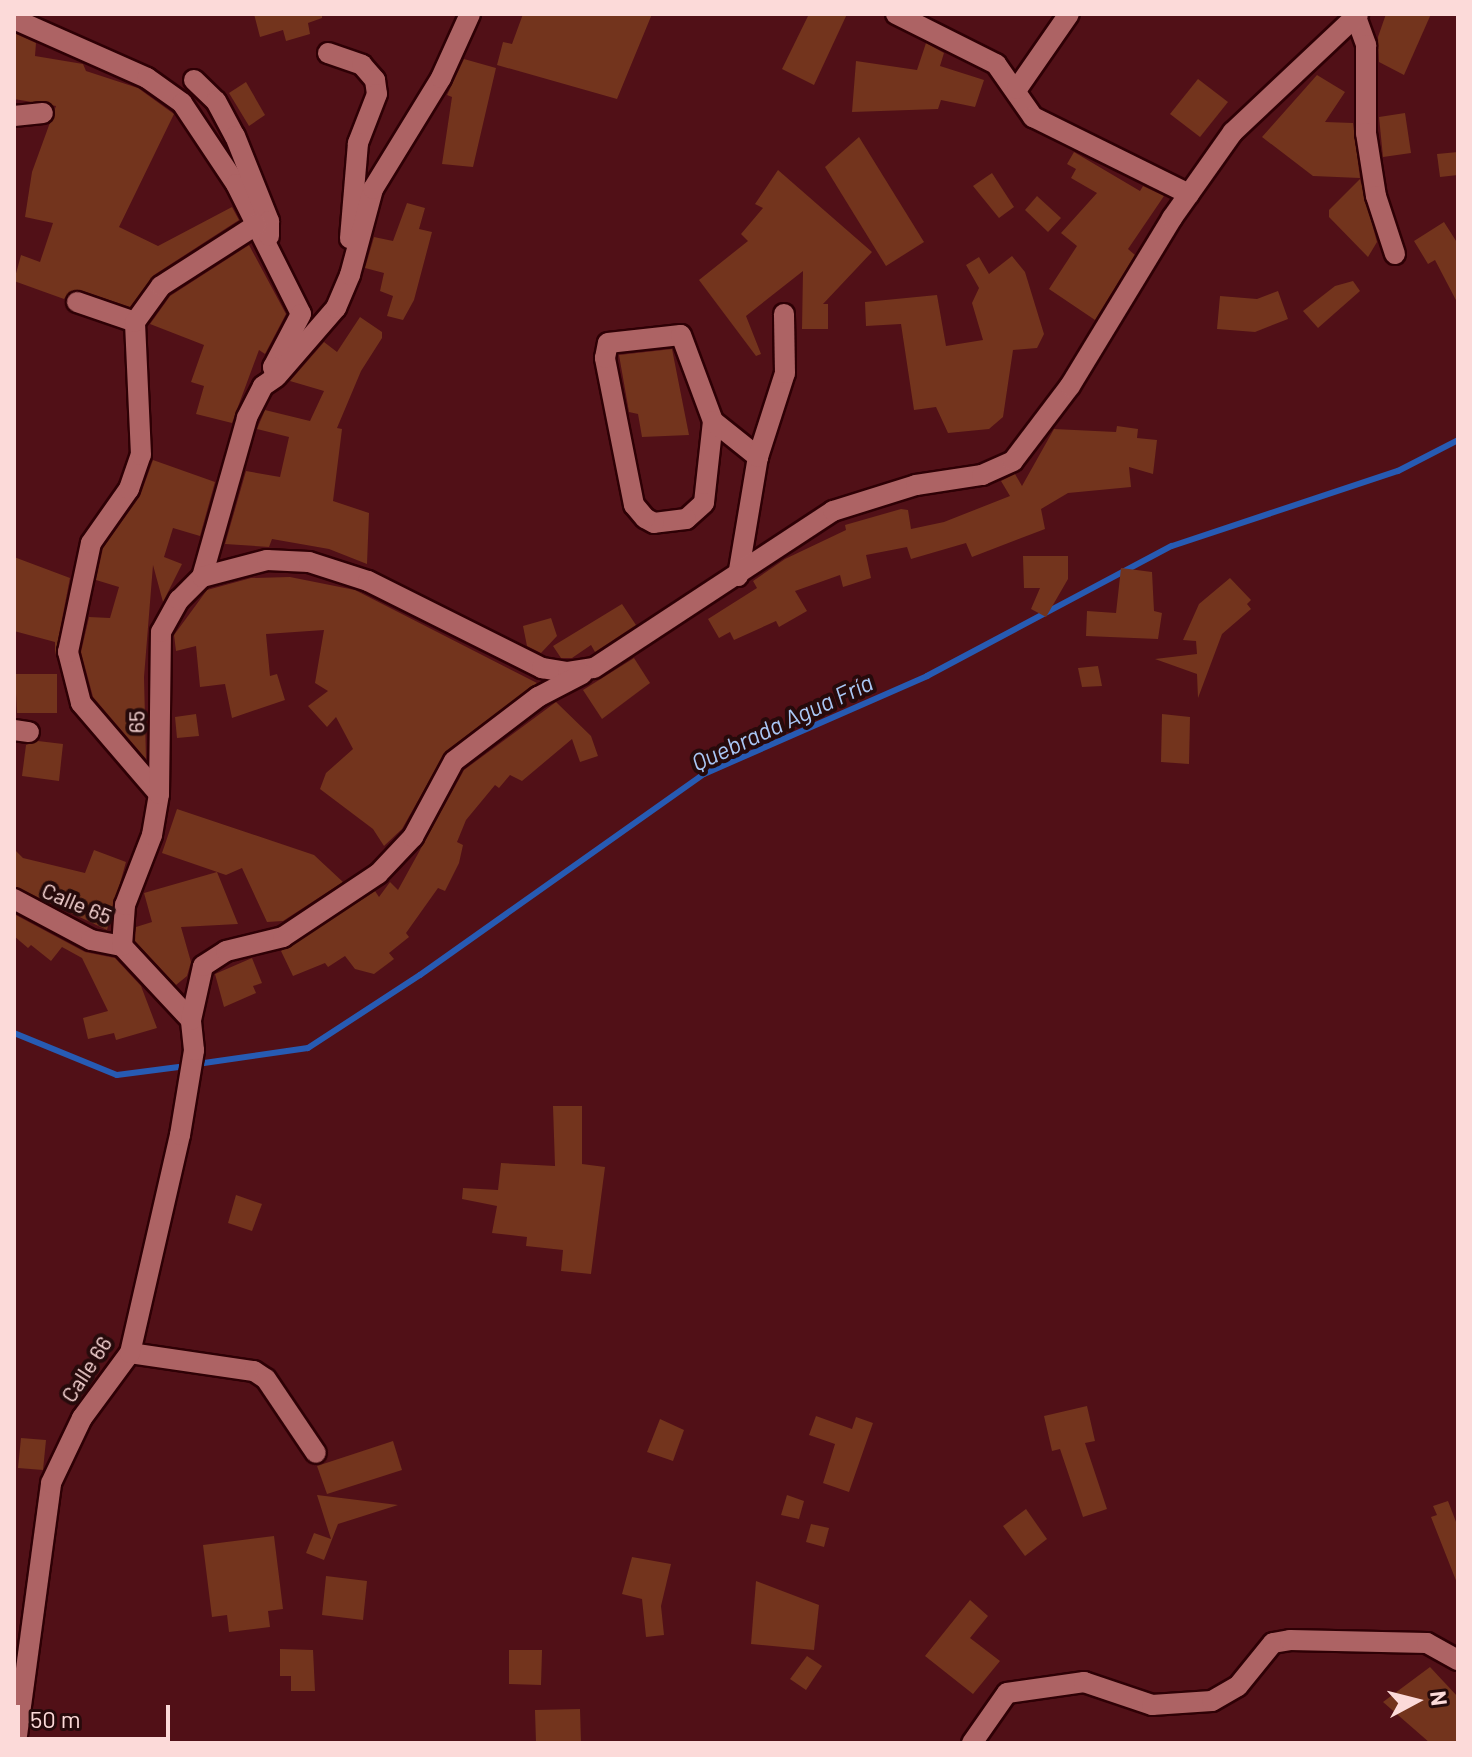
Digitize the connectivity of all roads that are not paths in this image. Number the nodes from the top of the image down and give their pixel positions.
1 (470, 14) edge
2 (896, 14) edge
3 (1069, 14) edge
4 (1357, 15) edge
5 (14, 19) edge
6 (328, 53) dead end
7 (194, 80) dead end
8 (1017, 89) junction
9 (43, 113) dead end
10 (14, 116) edge
11 (1189, 194) junction
12 (256, 225) junction
13 (1395, 254) dead end
14 (353, 255) junction
15 (77, 302) dead end
16 (301, 314) junction
17 (784, 314) dead end
18 (135, 322) junction
19 (276, 377) junction
20 (713, 421) junction
21 (758, 457) junction
22 (738, 576) junction
23 (202, 577) junction
24 (594, 668) junction
25 (159, 794) junction
26 (14, 899) edge
27 (122, 946) junction
28 (191, 1020) junction
29 (130, 1353) junction
30 (316, 1453) dead end
31 (1458, 1660) edge
32 (16, 1743) edge
33 (972, 1743) edge

1 - 14 street
2 - 8 street
3 - 8 street
4 - 11 street, Calle 66
4 - 13 street
5 - 12 street
6 - 14 street
7 - 16 street
8 - 11 street
9 - 10 street
11 - 22 street, Calle 66
12 - 16 street
12 - 18 street
14 - 19 street
15 - 18 street
16 - 19 street
17 - 21 street
18 - 25 street
19 - 23 street
20 - 20 street
20 - 21 street
21 - 22 street
22 - 24 street, Calle 66
23 - 24 street
23 - 25 street, 65
24 - 28 street, Calle 66
25 - 27 street, 65
26 - 27 street, Calle 65
27 - 28 street
28 - 29 street, Calle 66
29 - 30 street
29 - 32 street, Calle 66
31 - 33 street

